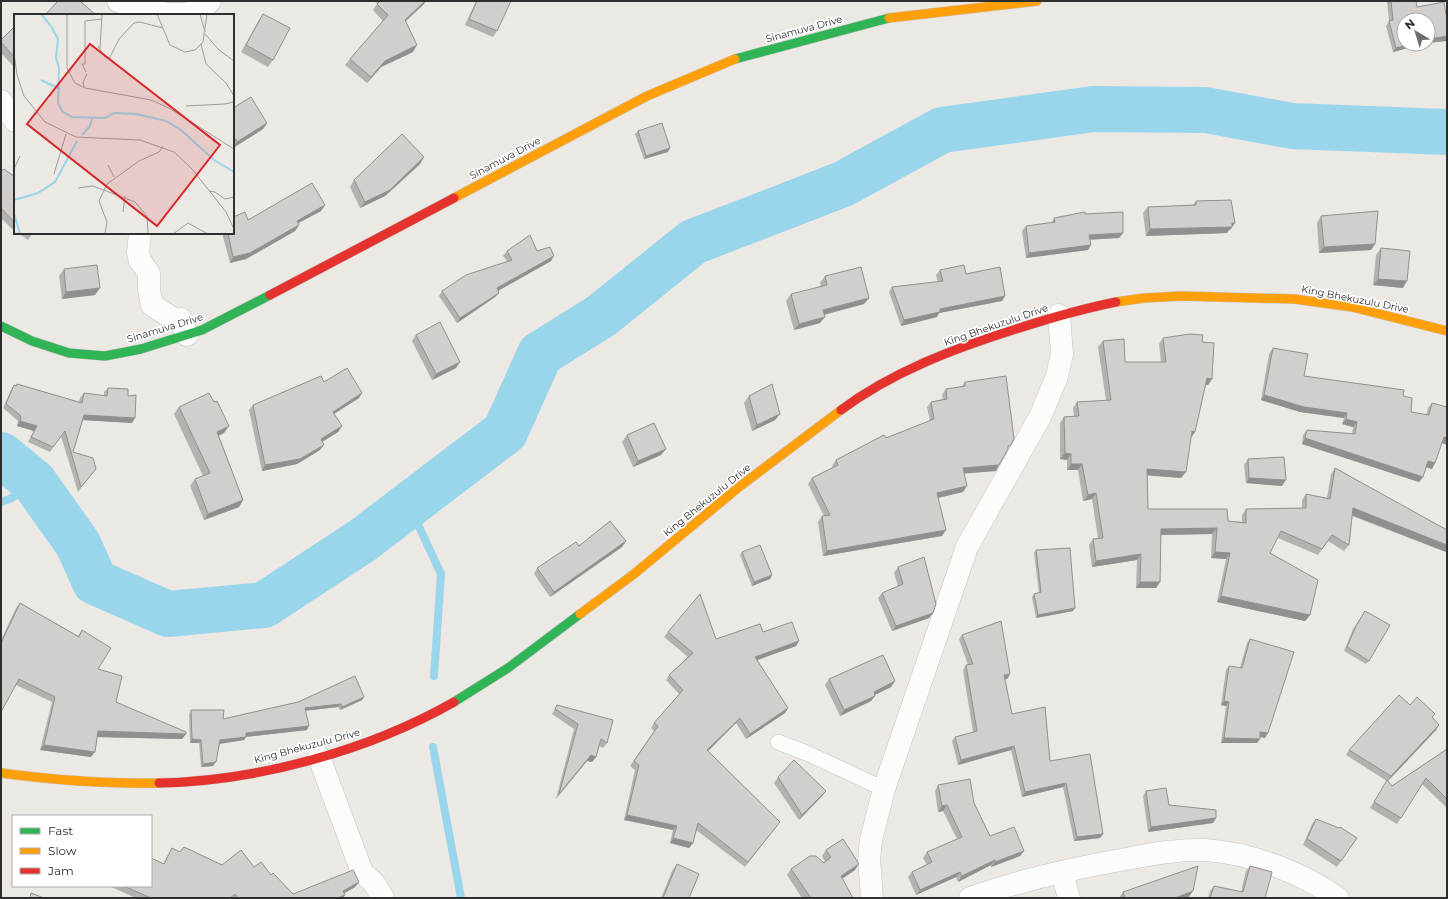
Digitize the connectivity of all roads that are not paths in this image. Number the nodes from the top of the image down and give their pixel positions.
1 (118, 1) edge
2 (210, 1) edge
3 (1037, 1) edge
4 (1, 101) edge
5 (14, 120) edge
6 (140, 234) edge
7 (1059, 315) junction
8 (1, 326) edge
9 (1447, 330) edge
10 (187, 335) junction
11 (778, 742) dead end
12 (318, 757) junction
13 (1, 772) edge
14 (884, 789) junction
15 (1062, 872) junction
16 (384, 898) edge
17 (872, 898) edge
18 (970, 898) edge
19 (1069, 898) edge
20 (1338, 898) edge

1 - 2 street
3 - 10 street, Sinamuva Drive
4 - 5 street
6 - 10 street
7 - 9 street, King Bhekuzulu Drive
7 - 12 street, King Bhekuzulu Drive
7 - 14 street
8 - 10 street, Sinamuva Drive
11 - 14 lane
12 - 13 street, King Bhekuzulu Drive
12 - 16 street
14 - 17 street
15 - 18 street
15 - 19 street
15 - 20 street

